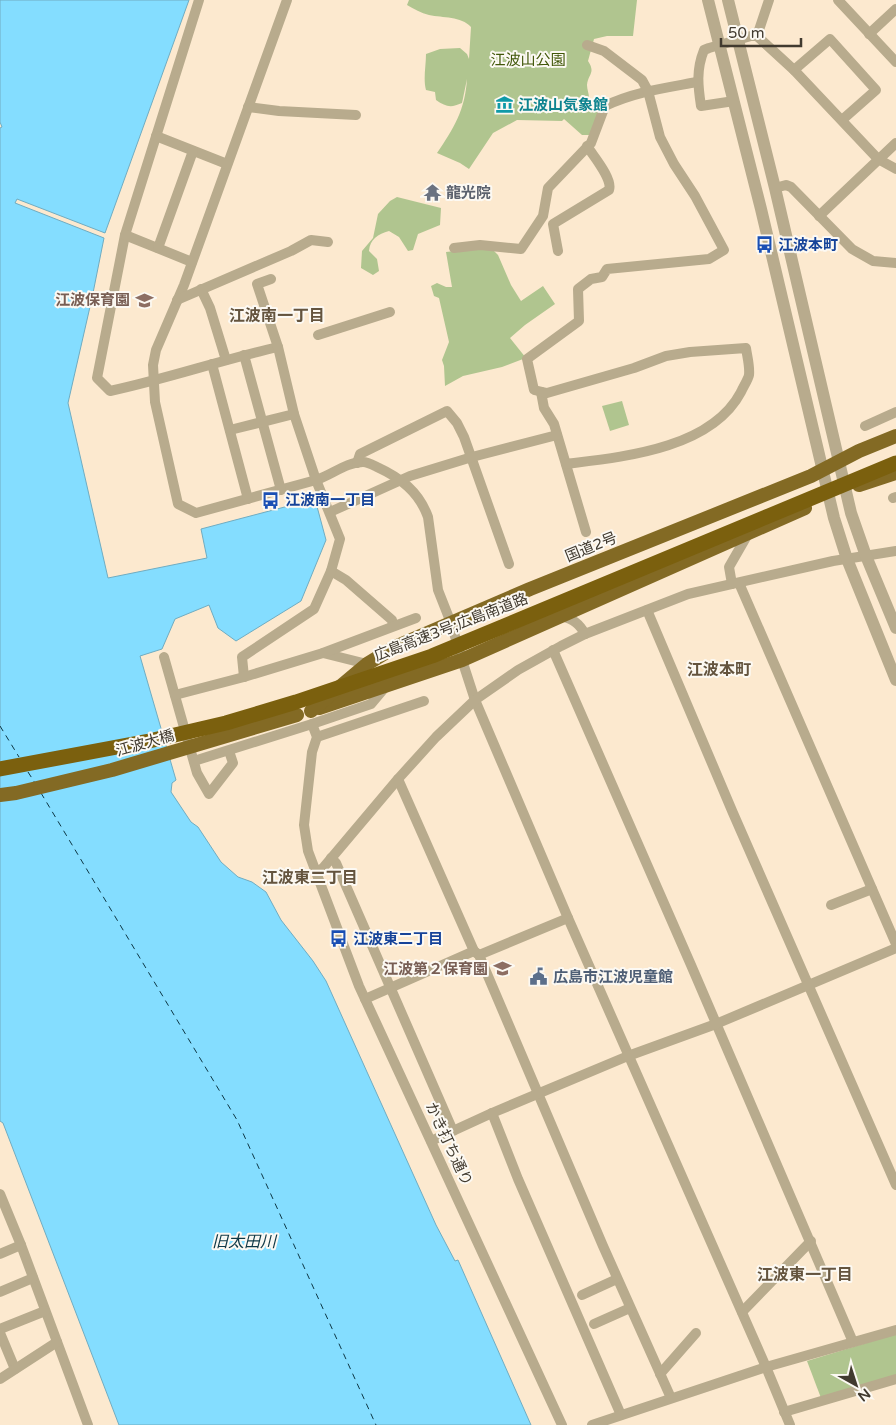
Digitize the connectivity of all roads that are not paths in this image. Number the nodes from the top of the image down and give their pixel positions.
1 (200, 0) edge
2 (708, 0) edge
3 (728, 0) edge
4 (769, 0) edge
5 (838, 0) edge
6 (284, 1) edge
7 (896, 9) edge
8 (869, 34) junction
9 (757, 36) junction
10 (738, 39) junction
11 (720, 44) junction
12 (587, 45) dead end
13 (896, 62) edge
14 (794, 70) junction
15 (697, 82) junction
16 (648, 91) junction
17 (734, 101) junction
18 (248, 107) junction
19 (356, 115) dead end
20 (842, 120) junction
21 (156, 136) junction
22 (896, 143) edge
23 (588, 146) junction
24 (194, 151) junction
25 (878, 160) junction
26 (227, 164) junction
27 (896, 169) edge
28 (775, 188) junction
29 (819, 216) junction
30 (125, 235) junction
31 (328, 242) dead end
32 (158, 248) junction
33 (454, 248) dead end
34 (558, 251) dead end
35 (192, 262) junction
36 (896, 263) edge
37 (271, 279) dead end
38 (201, 289) junction
39 (177, 300) junction
40 (390, 312) dead end
41 (318, 335) dead end
42 (278, 347) junction
43 (244, 355) junction
44 (226, 360) junction
45 (212, 364) junction
46 (153, 381) junction
47 (541, 392) junction
48 (896, 412) edge
49 (294, 414) junction
50 (262, 422) junction
51 (865, 426) dead end
52 (230, 430) junction
53 (557, 435) junction
54 (896, 436) edge
55 (472, 457) junction
56 (839, 462) junction
57 (357, 463) junction
58 (896, 463) edge
59 (566, 464) junction
60 (822, 471) junction
61 (896, 472) edge
62 (316, 480) junction
63 (400, 480) junction
64 (281, 490) junction
65 (845, 490) junction
66 (828, 497) junction
67 (248, 499) junction
68 (330, 512) junction
69 (586, 532) dead end
70 (748, 534) junction
71 (896, 551) edge
72 (866, 556) junction
73 (847, 559) junction
74 (509, 564) dead end
75 (331, 571) junction
76 (735, 584) junction
77 (647, 610) junction
78 (562, 616) junction
79 (416, 618) dead end
80 (451, 623) junction
81 (393, 626) junction
82 (896, 628) edge
83 (584, 634) junction
84 (553, 650) junction
85 (323, 653) junction
86 (164, 657) dead end
87 (462, 660) junction
88 (367, 664) junction
89 (244, 677) junction
90 (896, 680) edge
91 (175, 695) junction
92 (424, 700) dead end
93 (476, 700) junction
94 (297, 716) joint
95 (311, 717) junction
96 (317, 737) junction
97 (229, 751) junction
98 (194, 761) junction
99 (0, 769) edge
100 (398, 778) junction
101 (0, 795) edge
102 (332, 858) junction
103 (317, 872) junction
104 (872, 889) junction
105 (832, 905) dead end
106 (568, 918) junction
107 (896, 944) edge
108 (896, 948) edge
109 (476, 953) junction
110 (808, 985) junction
111 (390, 988) junction
112 (365, 999) junction
113 (716, 1024) junction
114 (628, 1056) junction
115 (538, 1094) junction
116 (492, 1113) junction
117 (453, 1131) junction
118 (431, 1141) junction
119 (896, 1185) edge
120 (0, 1194) edge
121 (4, 1214) edge
122 (811, 1241) junction
123 (21, 1245) junction
124 (0, 1254) edge
125 (34, 1278) junction
126 (617, 1279) junction
127 (0, 1292) edge
128 (582, 1295) dead end
129 (630, 1308) junction
130 (45, 1311) junction
131 (742, 1312) junction
132 (594, 1324) dead end
133 (0, 1328) edge
134 (896, 1330) edge
135 (0, 1333) edge
136 (696, 1333) dead end
137 (57, 1342) junction
138 (852, 1342) junction
139 (766, 1367) junction
140 (15, 1369) junction
141 (660, 1374) junction
142 (0, 1379) edge
143 (896, 1379) edge
144 (671, 1398) junction
145 (784, 1412) junction
146 (621, 1415) junction
147 (88, 1425) edge
148 (562, 1425) edge
149 (592, 1425) edge
150 (790, 1425) edge

1 - 21 street
2 - 11 street
3 - 10 street
4 - 9 street
5 - 8 street
6 - 18 street
7 - 8 street
8 - 13 street
9 - 10 street
9 - 14 street
10 - 11 street
10 - 28 street
11 - 15 street
11 - 17 street
12 - 16 street
14 - 20 street
14 - 20 street
15 - 16 street
15 - 17 street
16 - 23 street
16 - 47 street
17 - 60 street
18 - 19 street
18 - 26 street
20 - 25 street
21 - 24 street
21 - 30 street
22 - 25 street
23 - 33 street
23 - 34 street
24 - 26 street
24 - 32 street
25 - 27 street
25 - 29 street
26 - 35 street
28 - 29 street
28 - 56 street
29 - 36 street
30 - 32 street
30 - 46 street
31 - 38 street
32 - 35 street
35 - 39 street
37 - 42 street
38 - 39 street
38 - 44 street
39 - 46 street
40 - 41 street
42 - 43 street
42 - 49 street
43 - 44 street
43 - 50 street
44 - 45 street
45 - 46 street
45 - 52 street
46 - 67 street
47 - 53 street
47 - 59 street
48 - 51 street
49 - 50 street
49 - 62 street
50 - 52 street
50 - 64 street
52 - 67 street
53 - 55 street
53 - 59 street
54 - 56 highway, 国道2号
55 - 57 street
55 - 63 street
55 - 74 street
56 - 60 highway, 国道2号
56 - 65 street
57 - 62 street
57 - 63 street
58 - 99 highway, 広島高速3号;広島南道路, bridge
59 - 69 street
60 - 66 street
60 - 80 highway, 国道2号
61 - 65 highway, 国道2号
62 - 64 street
62 - 68 street
63 - 68 street
63 - 80 street
64 - 67 street
65 - 66 highway, 国道2号
65 - 72 street
66 - 70 highway, 国道2号
66 - 73 street
68 - 75 street
70 - 76 street
70 - 78 highway, 国道2号
71 - 72 street
72 - 73 street
72 - 82 street
73 - 76 street
73 - 90 street
75 - 81 street
75 - 89 street
76 - 77 street
76 - 104 street
77 - 83 street
77 - 110 street
78 - 83 street
78 - 87 highway, 国道2号
79 - 81 street
80 - 87 street
80 - 88 highway, 国道2号
81 - 85 street
83 - 84 street
84 - 93 street
84 - 113 street
85 - 88 street
85 - 89 street
86 - 91 street
87 - 93 street
87 - 95 highway, 国道2号
88 - 95 highway, 国道2号
89 - 91 street
91 - 98 street
92 - 96 street
93 - 100 street
93 - 106 street
94 - 95 highway, 国道2号
94 - 101 highway, 江波大橋, bridge
95 - 96 street
95 - 97 street
96 - 103 street, かき打ち通り
97 - 98 street
97 - 98 street
100 - 102 street
100 - 109 street
102 - 103 street
102 - 111 street
103 - 112 street, かき打ち通り
104 - 105 street
104 - 107 street
106 - 109 street
106 - 114 street
108 - 110 street
109 - 111 street
109 - 115 street
110 - 113 street
110 - 119 street
111 - 112 street
111 - 117 street
112 - 118 street, かき打ち通り
113 - 114 street
113 - 122 street
114 - 115 street
114 - 131 street
115 - 116 street
115 - 126 street
116 - 117 street
116 - 146 street
117 - 118 street
118 - 148 street, かき打ち通り
120 - 121 street
121 - 123 street
122 - 131 street
122 - 138 street
123 - 124 street
123 - 125 street
125 - 127 street
125 - 130 street
126 - 128 street
126 - 129 street
129 - 132 street
129 - 141 street
130 - 133 street
130 - 137 street
131 - 139 street
134 - 138 street
135 - 140 street
136 - 141 street
137 - 140 street
137 - 147 street
138 - 139 street
139 - 144 street
139 - 145 street
140 - 142 street
141 - 144 street
143 - 145 street
144 - 146 street
145 - 150 street
146 - 149 street

